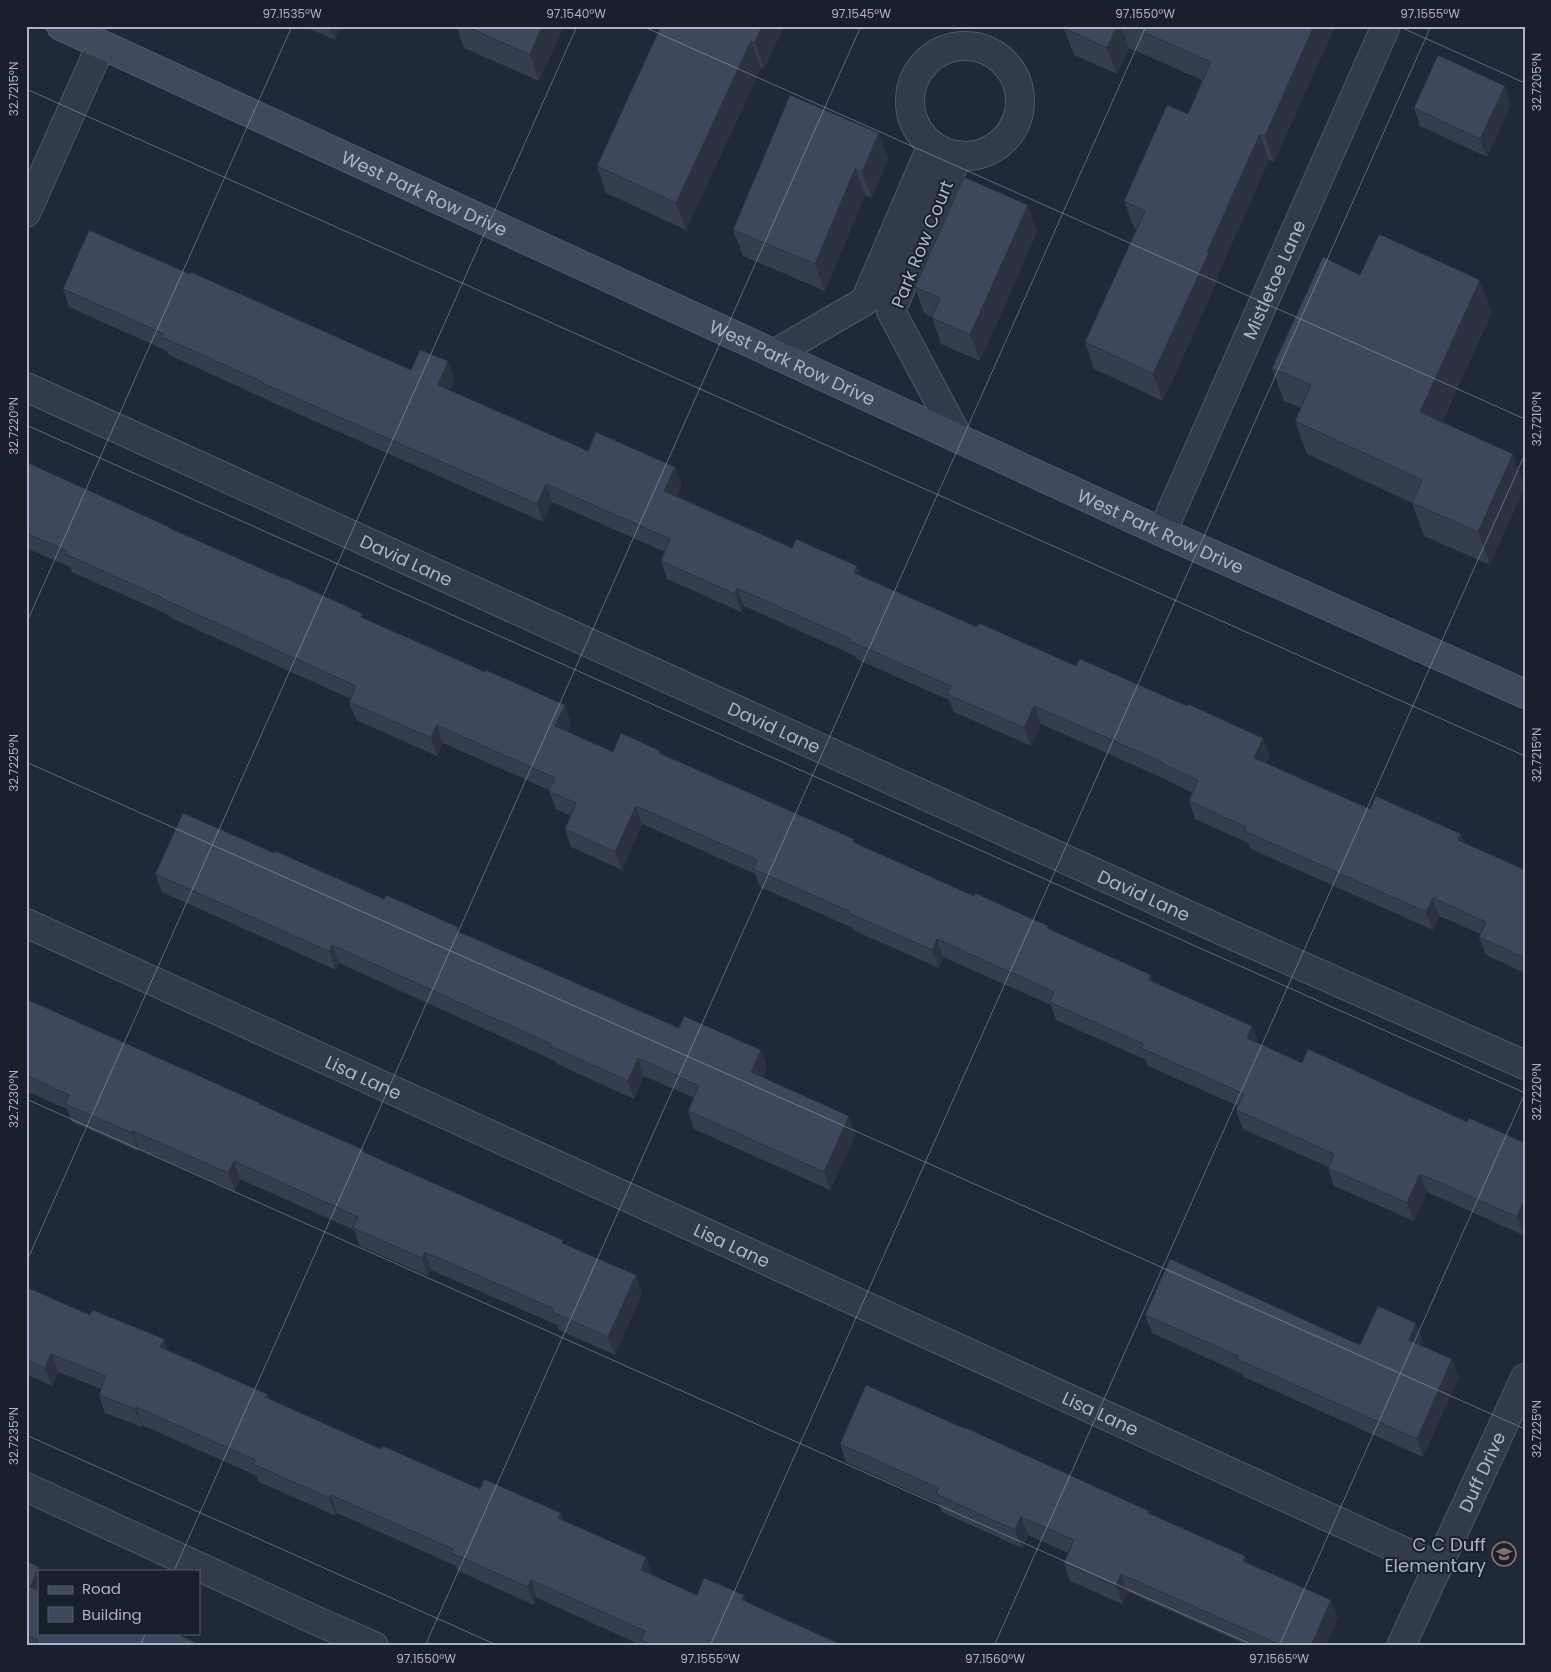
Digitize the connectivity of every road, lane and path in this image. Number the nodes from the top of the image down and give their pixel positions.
1 (61, 26) edge
2 (1386, 26) edge
3 (101, 44) junction
4 (932, 145) junction
5 (958, 155) junction
6 (26, 213) edge
7 (865, 301) junction
8 (891, 312) junction
9 (774, 354) junction
10 (26, 387) edge
11 (959, 439) junction
12 (1162, 532) junction
13 (1525, 694) edge
14 (26, 923) edge
15 (1525, 1065) edge
16 (1525, 1378) edge
17 (26, 1487) edge
18 (1438, 1568) junction
19 (374, 1646) edge
20 (1401, 1646) edge

1 - 3 main road, West Park Row Drive
2 - 12 street, Mistletoe Lane
3 - 6 street
3 - 9 main road, West Park Row Drive
4 - 5 street, Park Row Court
4 - 5 street, Park Row Court
4 - 7 street, Park Row Court
5 - 8 street, Park Row Court
7 - 8 street
7 - 9 street, Park Row Court
8 - 11 street, Park Row Court
9 - 11 main road, West Park Row Drive
10 - 15 street, David Lane
11 - 12 main road, West Park Row Drive
12 - 13 main road, West Park Row Drive
14 - 18 street, Lisa Lane
16 - 18 street, Duff Drive
17 - 19 street
18 - 20 street, Duff Drive

